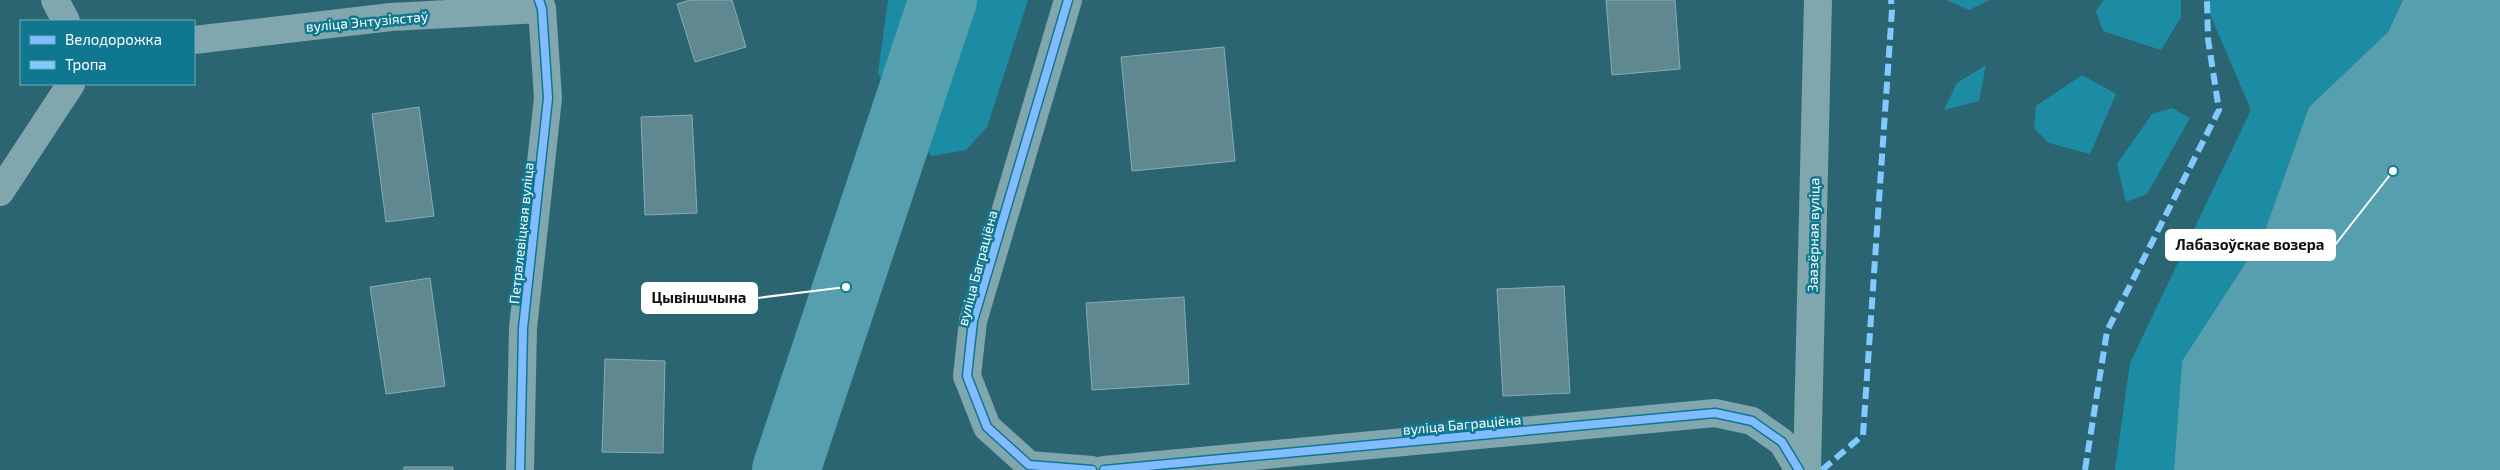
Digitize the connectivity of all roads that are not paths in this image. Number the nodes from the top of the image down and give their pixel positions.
1 (55, 0) edge
2 (1068, 0) edge
3 (1818, 0) edge
4 (540, 5) edge
5 (65, 20) edge
6 (195, 40) edge
7 (70, 85) edge
8 (0, 192) edge
9 (520, 470) edge
10 (1092, 470) edge
11 (1104, 470) edge
12 (1798, 470) edge
13 (1807, 470) edge

1 - 5 street
2 - 10 street, вуліца Баграціёна
3 - 13 street, Заазёрная вуліца
4 - 6 street, вуліца Энтузіястаў
4 - 9 street, Петралевіцкая вуліца
7 - 8 street
11 - 12 street, вуліца Баграціёна

